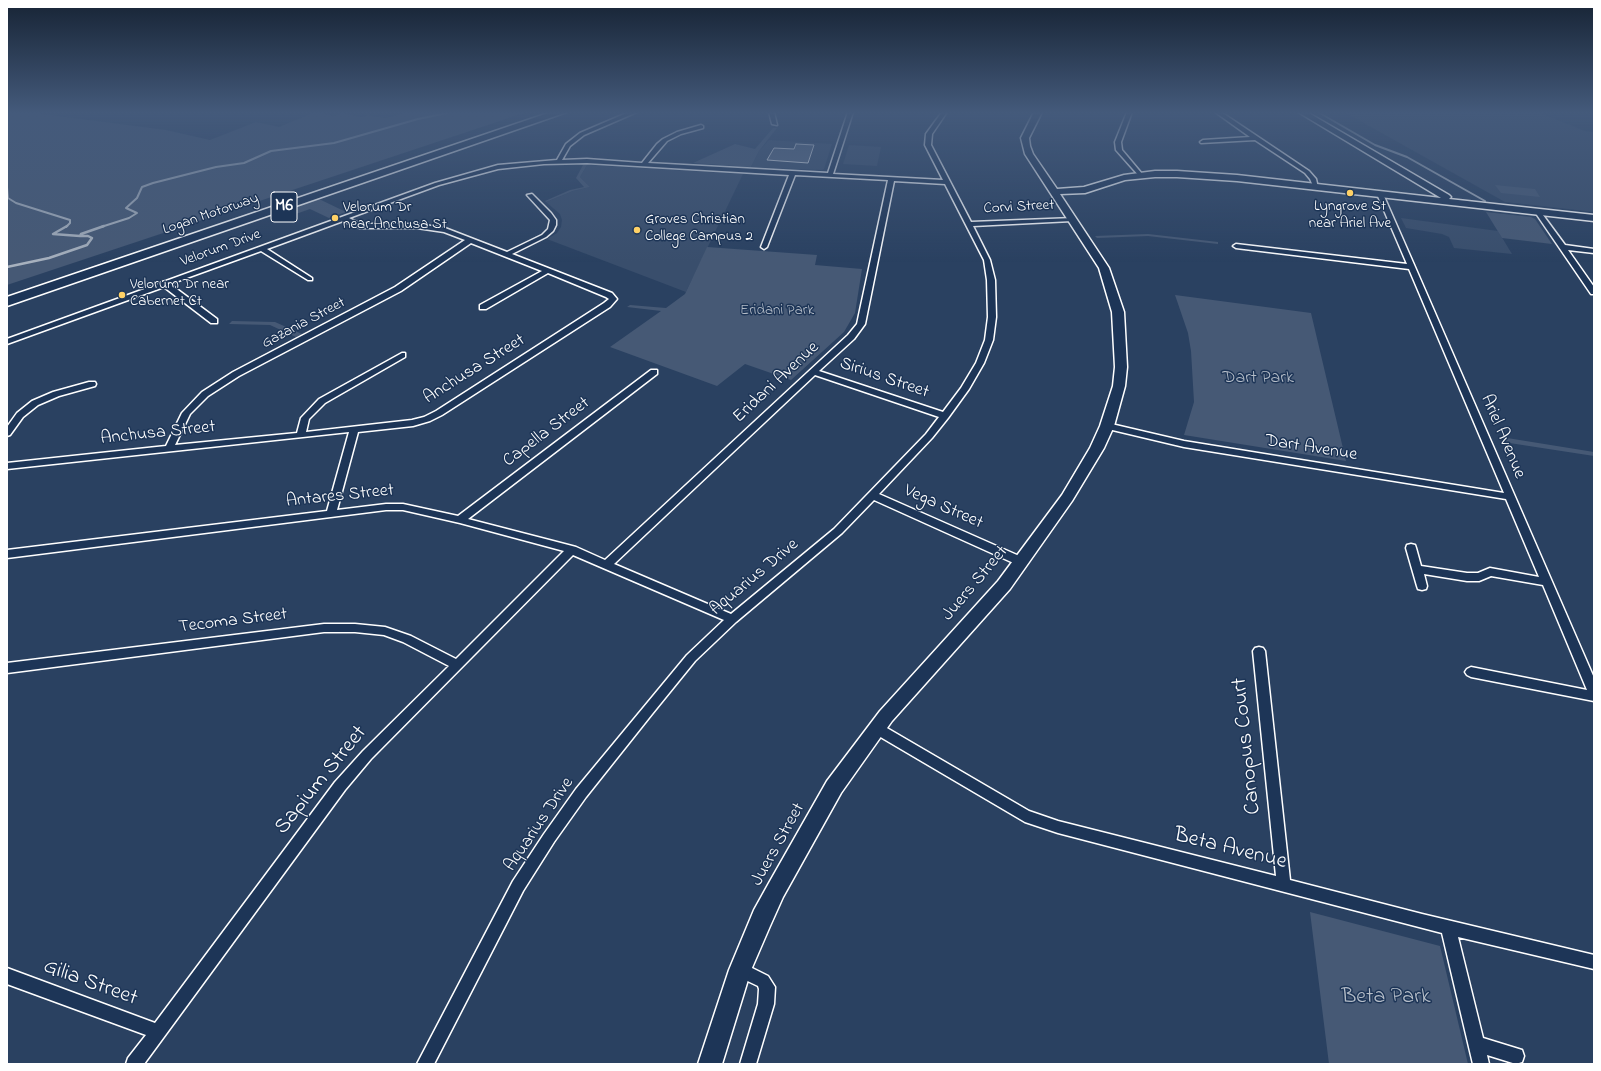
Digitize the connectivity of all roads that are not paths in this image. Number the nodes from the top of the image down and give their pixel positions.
1 (397, 162) edge
2 (416, 162) edge
3 (549, 162) edge
4 (587, 162) edge
5 (834, 162) edge
6 (936, 162) edge
7 (1033, 162) edge
8 (1128, 162) edge
9 (1292, 162) edge
10 (1383, 162) edge
11 (644, 164) joint
12 (793, 173) junction
13 (830, 175) junction
14 (1140, 175) junction
15 (892, 179) junction
16 (946, 182) junction
17 (1316, 187) junction
18 (1054, 192) junction
19 (1380, 194) junction
20 (530, 195) dead end
21 (1444, 199) junction
22 (1538, 212) junction
23 (343, 218) junction
24 (1594, 218) edge
25 (1072, 219) junction
26 (968, 224) junction
27 (470, 240) junction
28 (1236, 246) dead end
29 (764, 247) dead end
30 (1563, 247) junction
31 (263, 249) junction
32 (1594, 251) edge
33 (506, 255) junction
34 (1412, 266) junction
35 (547, 271) junction
36 (310, 279) dead end
37 (164, 283) junction
38 (1592, 285) edge
39 (1594, 292) edge
40 (7, 294) edge
41 (7, 302) edge
42 (483, 307) dead end
43 (214, 321) dead end
44 (7, 342) edge
45 (402, 355) dead end
46 (654, 372) dead end
47 (814, 372) junction
48 (92, 384) dead end
49 (944, 416) junction
50 (1107, 426) junction
51 (354, 429) junction
52 (7, 433) edge
53 (301, 435) junction
54 (169, 449) junction
55 (7, 466) edge
56 (872, 495) junction
57 (1511, 497) junction
58 (330, 514) junction
59 (460, 520) junction
60 (1411, 548) dead end
61 (572, 550) junction
62 (7, 554) edge
63 (1022, 562) junction
64 (606, 565) junction
65 (1417, 569) junction
66 (1547, 582) junction
67 (1422, 586) dead end
68 (732, 619) junction
69 (1259, 651) dead end
70 (456, 664) junction
71 (7, 668) edge
72 (1471, 672) dead end
73 (1594, 692) edge
74 (1594, 696) edge
75 (876, 728) junction
76 (1284, 885) junction
77 (1448, 927) junction
78 (1594, 962) edge
79 (740, 970) junction
80 (7, 976) edge
81 (158, 1032) junction
82 (1476, 1044) junction
83 (1516, 1056) dead end
84 (134, 1064) edge
85 (425, 1064) edge
86 (710, 1064) edge
87 (748, 1064) edge
88 (1481, 1064) edge

1 - 40 highway, Logan Motorway / M6
2 - 41 highway, Logan Motorway / M6
3 - 23 street, Velorum Drive
4 - 11 street, Velorum Drive
5 - 13 street
6 - 16 street, Aquarius Drive
7 - 18 street, Juers Street
8 - 14 street
9 - 17 street
10 - 21 street
11 - 12 street, Velorum Drive
12 - 13 street, Velorum Drive
12 - 29 street
13 - 15 street, Velorum Drive
14 - 17 street
14 - 18 street
15 - 16 street, Velorum Drive
15 - 47 street, Eridani Avenue
16 - 26 street, Aquarius Drive
17 - 19 street
18 - 25 street, Juers Street
19 - 21 street
19 - 34 street, Ariel Avenue
20 - 33 street
21 - 22 street
22 - 24 street
22 - 30 street
23 - 27 street, Anchusa Street
23 - 31 street, Velorum Drive
25 - 26 street, Corvi Street
25 - 50 street, Juers Street
26 - 49 street, Aquarius Drive
27 - 33 street, Anchusa Street
27 - 54 street, Gazania Street
28 - 34 street
30 - 32 street
30 - 38 street
31 - 36 street
31 - 37 street, Velorum Drive
33 - 35 street, Anchusa Street
34 - 57 street, Ariel Avenue
35 - 42 street
35 - 51 street, Anchusa Street
37 - 43 street
37 - 44 street, Velorum Drive
38 - 39 street
45 - 53 street
46 - 59 street, Capella Street
47 - 49 street, Sirius Street
47 - 64 street, Eridani Avenue
48 - 52 street
49 - 56 street, Aquarius Drive
50 - 57 street, Dart Avenue
50 - 63 street, Juers Street
51 - 53 street, Anchusa Street
51 - 58 street
53 - 54 street, Anchusa Street
54 - 55 street, Anchusa Street
56 - 63 street, Vega Street
56 - 68 street, Aquarius Drive
57 - 66 street, Ariel Avenue
58 - 59 street, Antares Street
58 - 62 street, Antares Street
59 - 61 street, Antares Street
60 - 65 street
61 - 64 street, Antares Street
61 - 70 street, Sapium Street
63 - 75 street, Juers Street
64 - 68 street, Antares Street
65 - 66 street
65 - 67 street
66 - 73 street, Ariel Avenue
68 - 85 street, Aquarius Drive
69 - 76 street, Canopus Court
70 - 71 street, Tecoma Street
70 - 81 street, Sapium Street
72 - 74 street
75 - 76 street, Beta Avenue
75 - 79 street, Juers Street
76 - 77 street, Beta Avenue
77 - 78 street, Beta Avenue
77 - 82 street
79 - 86 street, Juers Street
79 - 87 street
80 - 81 street, Gilia Street
81 - 84 street, Sapium Street
82 - 83 street
82 - 88 street

